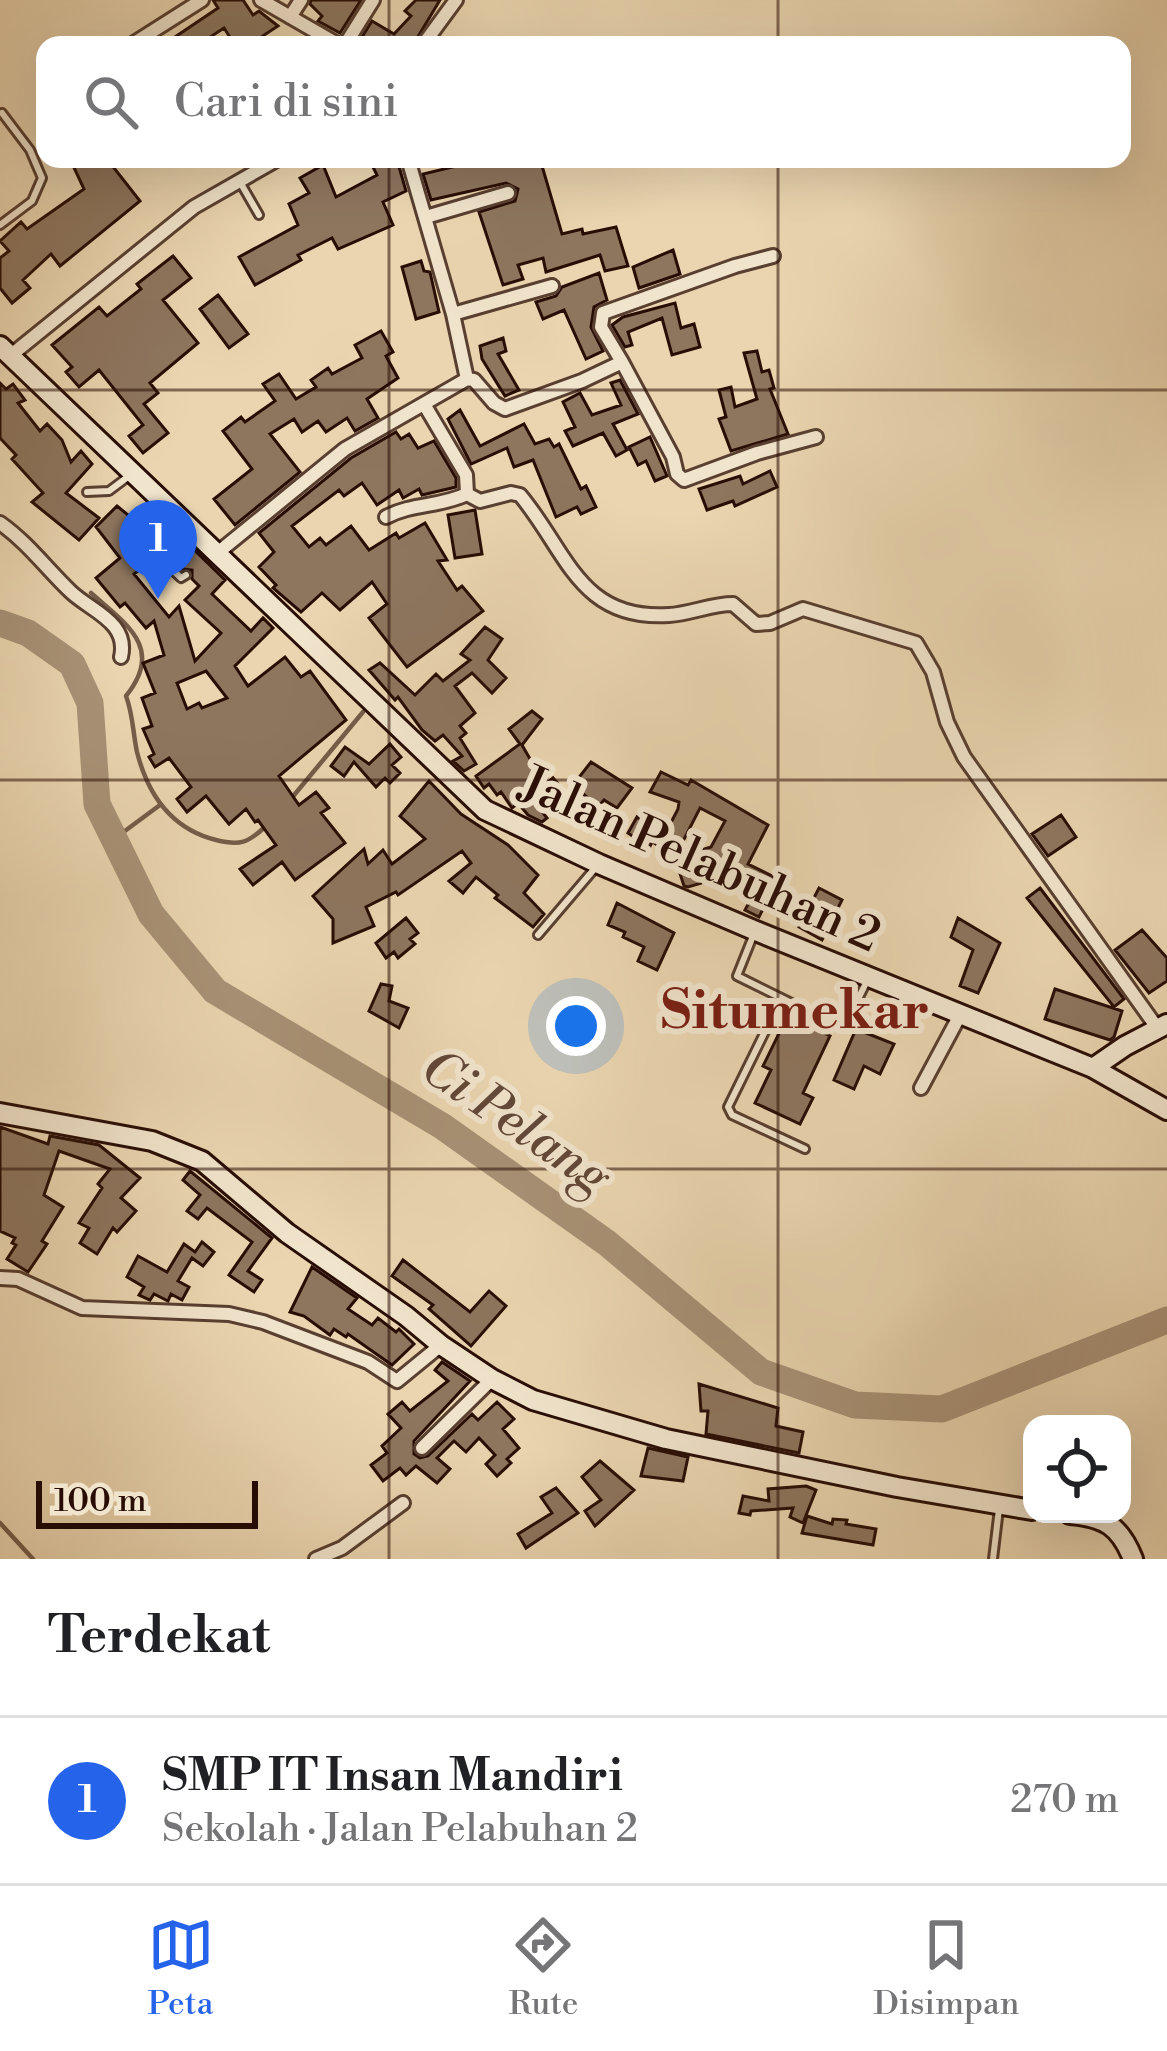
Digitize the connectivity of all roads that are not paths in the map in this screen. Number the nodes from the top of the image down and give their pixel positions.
1 (202, 0) edge
2 (261, 0) edge
3 (301, 0) edge
4 (373, 0) edge
5 (456, 0) edge
6 (290, 17) junction
7 (145, 36) edge
8 (325, 36) edge
9 (348, 36) edge
10 (430, 36) edge
11 (2, 113) edge
12 (36, 164) edge
13 (38, 168) edge
14 (259, 168) edge
15 (411, 168) edge
16 (238, 178) junction
17 (508, 193) dead end
18 (259, 215) dead end
19 (426, 217) junction
20 (0, 225) edge
21 (773, 256) dead end
22 (551, 286) dead end
23 (453, 314) junction
24 (5, 351) edge
25 (622, 362) junction
26 (467, 379) junction
27 (424, 404) junction
28 (816, 437) dead end
29 (131, 474) junction
30 (87, 493) dead end
31 (467, 494) junction
32 (386, 517) dead end
33 (0, 523) edge
34 (210, 554) junction
35 (158, 555) dead end
36 (186, 575) dead end
37 (121, 657) dead end
38 (598, 864) junction
39 (756, 931) junction
40 (538, 935) dead end
41 (868, 978) junction
42 (781, 999) junction
43 (960, 1015) junction
44 (1162, 1026) edge
45 (1093, 1068) junction
46 (921, 1088) dead end
47 (1167, 1110) edge
48 (0, 1113) edge
49 (806, 1149) dead end
50 (0, 1278) edge
51 (441, 1346) junction
52 (492, 1379) junction
53 (422, 1448) dead end
54 (403, 1503) dead end
55 (1000, 1505) junction
56 (1023, 1509) edge
57 (1111, 1523) edge
58 (316, 1559) edge
59 (993, 1559) edge
60 (1132, 1559) edge

1 - 7 street
2 - 6 street
3 - 6 street
4 - 9 street
5 - 10 street
6 - 8 street
11 - 12 lane
13 - 20 lane
14 - 16 street
15 - 19 street
16 - 18 lane
16 - 24 street
17 - 19 street
19 - 23 street
21 - 25 street
22 - 23 street
23 - 26 street
24 - 29 main road, Jalan Pelabuhan 2
25 - 26 street
25 - 28 street
26 - 27 street
27 - 31 street
27 - 34 street
29 - 30 lane
29 - 34 main road, Jalan Pelabuhan 2
31 - 32 street
31 - 44 street
33 - 37 street
34 - 38 main road, Jalan Pelabuhan 2
35 - 36 lane
38 - 39 main road, Jalan Pelabuhan 2
38 - 40 lane
39 - 41 main road, Jalan Pelabuhan 2
39 - 42 lane
41 - 42 lane
41 - 43 main road, Jalan Pelabuhan 2
42 - 49 lane
43 - 45 main road, Jalan Pelabuhan 2
43 - 46 street
44 - 45 main road
45 - 47 main road, Jalan Pelabuhan 2
48 - 51 main road
50 - 51 street
51 - 52 main road
52 - 53 street
52 - 55 main road
54 - 58 street
55 - 56 main road
55 - 59 lane
57 - 60 main road

